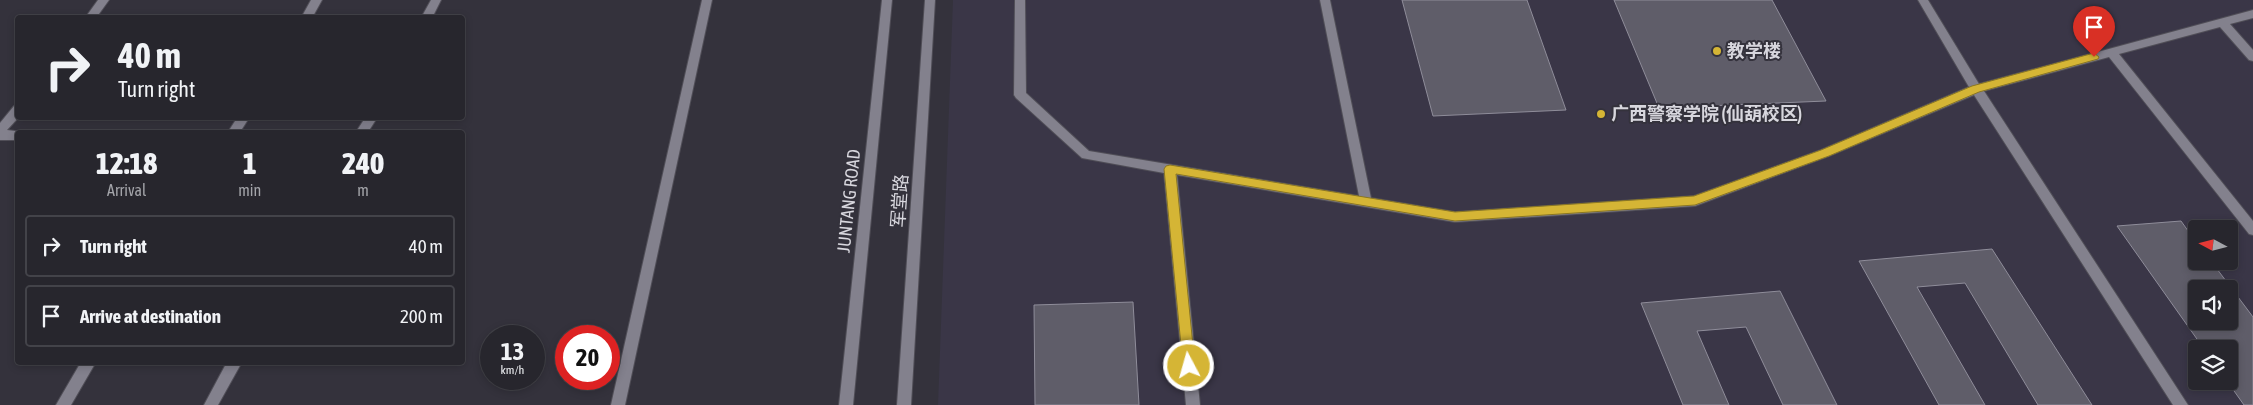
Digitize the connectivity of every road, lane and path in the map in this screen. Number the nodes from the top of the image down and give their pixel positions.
1 (104, 0) edge
2 (317, 0) edge
3 (436, 0) edge
4 (707, 0) edge
5 (887, 0) edge
6 (930, 0) edge
7 (1020, 0) edge
8 (1325, 0) edge
9 (1923, 0) edge
10 (2253, 14) edge
11 (92, 15) edge
12 (308, 15) edge
13 (428, 15) edge
14 (2222, 22) junction
15 (2111, 52) junction
16 (2253, 56) edge
17 (1976, 89) junction
18 (15, 112) edge
19 (0, 130) edge
20 (0, 135) edge
21 (15, 135) edge
22 (1170, 169) junction
23 (1366, 202) junction
24 (2253, 230) edge
25 (87, 365) edge
26 (232, 365) edge
27 (62, 405) edge
28 (211, 405) edge
29 (618, 405) edge
30 (846, 405) edge
31 (904, 405) edge
32 (1193, 405) edge
33 (2181, 405) edge

1 - 11 street
2 - 12 street
3 - 13 street
4 - 29 street
5 - 30 street, JUNTANG ROAD
6 - 31 street, 军堂路
7 - 22 street
8 - 23 street
9 - 17 street
10 - 14 street
14 - 15 street
14 - 16 street
15 - 17 street
15 - 24 street
17 - 23 street
17 - 33 street
18 - 19 street
20 - 21 street
22 - 23 street
22 - 32 street
25 - 27 street
26 - 28 street

